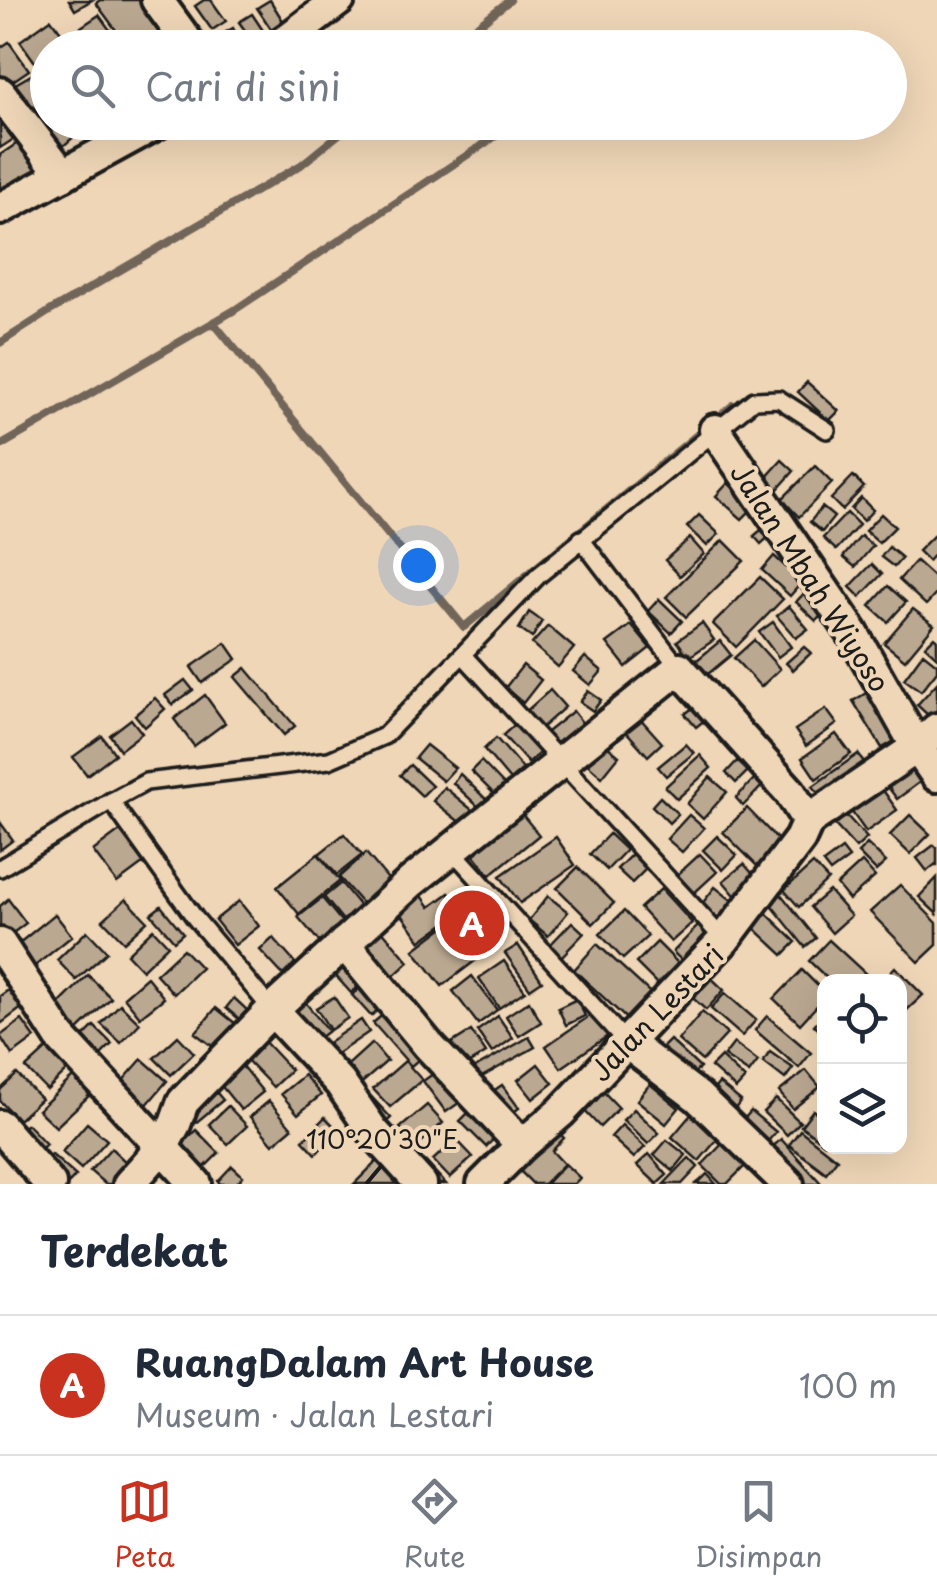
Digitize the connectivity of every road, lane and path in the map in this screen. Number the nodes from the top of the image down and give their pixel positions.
1 (157, 0) edge
2 (339, 0) edge
3 (179, 30) edge
4 (300, 30) edge
5 (0, 93) edge
6 (30, 132) edge
7 (37, 140) edge
8 (126, 140) edge
9 (63, 174) junction
10 (0, 209) edge
11 (716, 430) junction
12 (828, 430) dead end
13 (582, 539) junction
14 (464, 654) junction
15 (680, 668) junction
16 (927, 738) edge
17 (562, 760) junction
18 (937, 776) edge
19 (111, 800) junction
20 (808, 822) junction
21 (452, 850) junction
22 (0, 868) edge
23 (724, 940) junction
24 (344, 943) junction
25 (0, 944) edge
26 (272, 1010) junction
27 (627, 1044) junction
28 (0, 1126) edge
29 (522, 1145) junction
30 (163, 1146) junction
31 (50, 1184) edge
32 (129, 1184) edge
33 (196, 1184) edge
34 (421, 1184) edge
35 (482, 1184) edge
36 (788, 1184) edge

1 - 3 street
2 - 4 street
5 - 6 street
7 - 9 street
8 - 9 street
9 - 10 street
11 - 12 lane
11 - 13 lane
11 - 16 street, Jalan Mbah Wiyoso
13 - 14 lane
13 - 15 lane
14 - 17 lane
14 - 19 lane
15 - 17 street
15 - 20 street
16 - 18 street, Jalan Mbah Wiyoso
16 - 20 street
17 - 21 street
17 - 23 lane
19 - 22 lane
19 - 26 lane
20 - 23 street, Jalan Lestari
21 - 24 street
21 - 27 lane
23 - 27 street, Jalan Lestari
24 - 26 street
24 - 29 street
25 - 30 street
26 - 30 street
26 - 34 street
27 - 29 street, Jalan Lestari
27 - 36 street
28 - 31 street
29 - 35 street, Jalan Lestari
30 - 32 street
30 - 33 street

